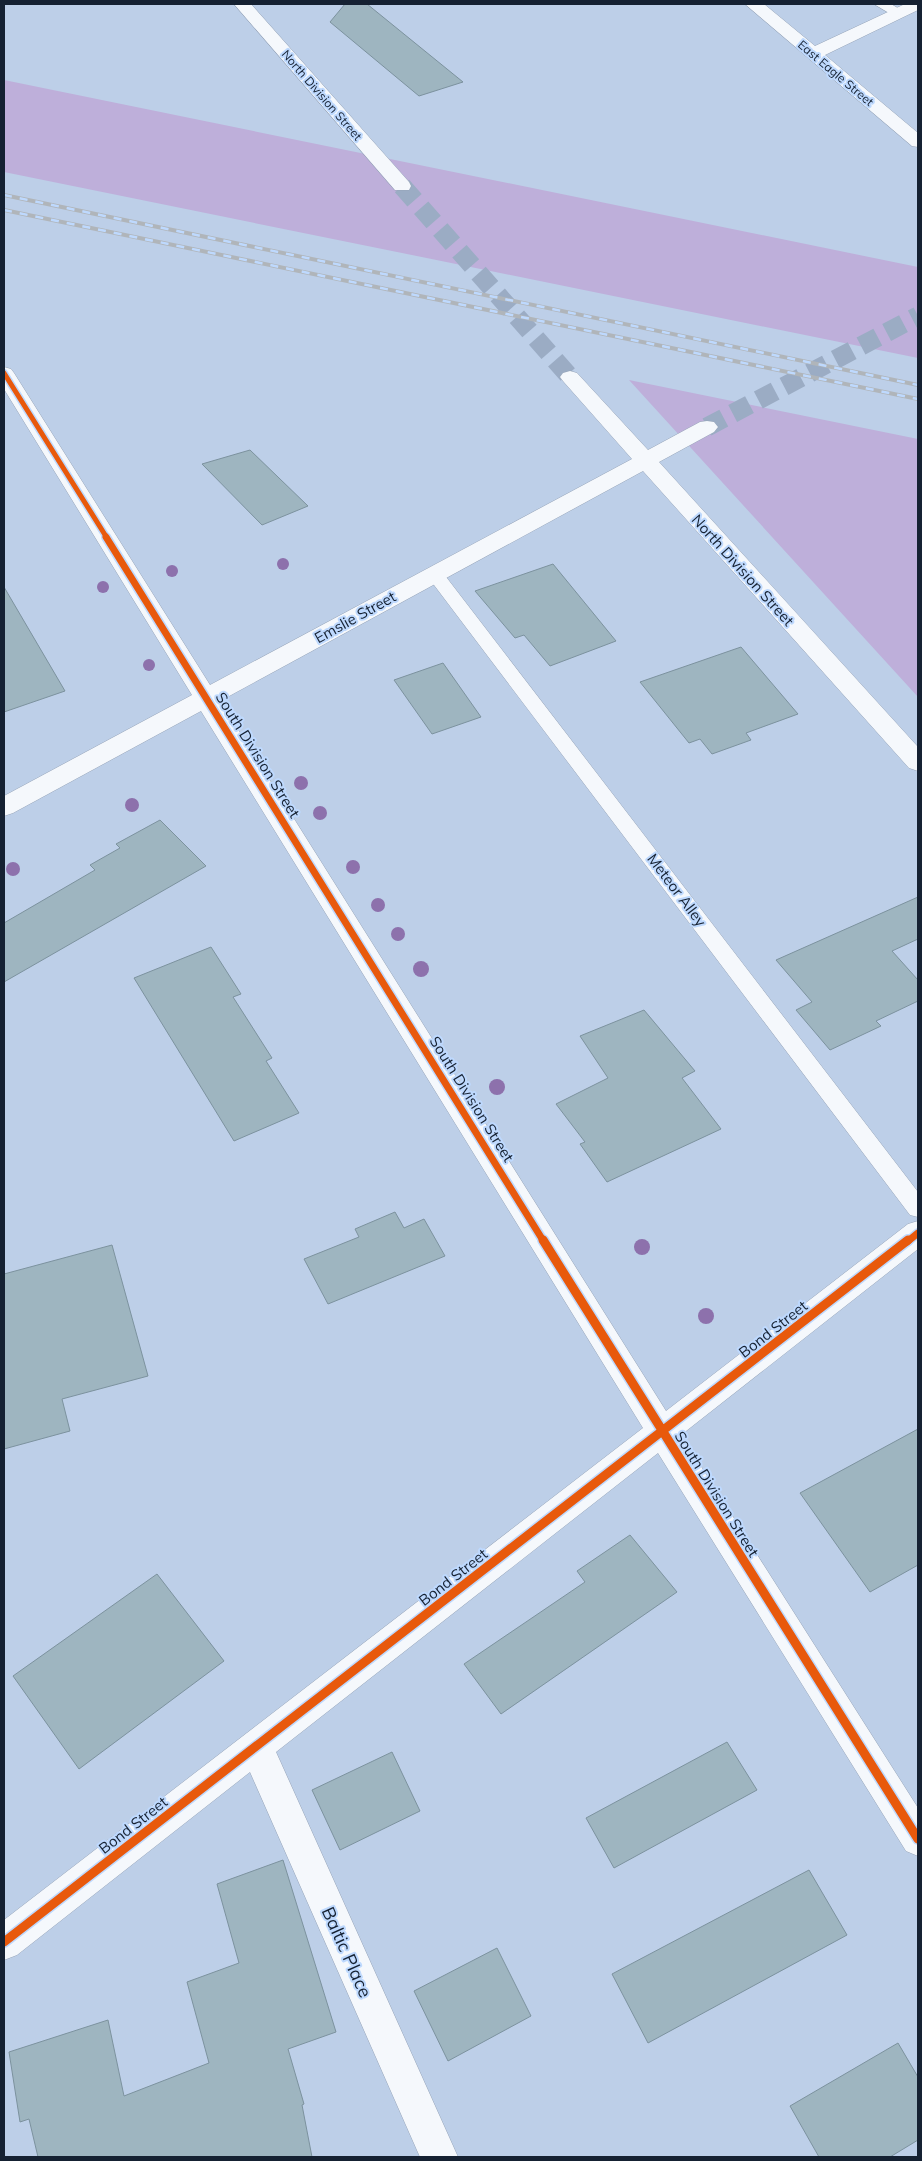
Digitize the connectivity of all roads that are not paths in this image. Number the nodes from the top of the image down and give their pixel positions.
1 (242, 4) edge
2 (754, 4) edge
3 (881, 4) edge
4 (918, 4) edge
5 (899, 13) junction
6 (814, 54) junction
7 (918, 142) edge
8 (402, 186) tunnel mouth
9 (4, 373) edge
10 (570, 377) tunnel mouth
11 (707, 427) tunnel mouth
12 (643, 460) junction
13 (434, 573) junction
14 (207, 698) junction
15 (918, 762) edge
16 (4, 807) edge
17 (918, 1208) edge
18 (918, 1233) edge
19 (662, 1432) junction
20 (256, 1747) junction
21 (918, 1839) edge
22 (4, 1942) edge
23 (439, 2157) edge

1 - 8 street, North Division Street
2 - 6 street, East Eagle Street
3 - 5 lane
4 - 5 street
5 - 6 street
6 - 7 street, East Eagle Street
9 - 14 street, South Division Street
10 - 12 street, North Division Street
11 - 12 street, Emslie Street
12 - 13 street, Emslie Street
12 - 15 street, North Division Street
13 - 14 street, Emslie Street
13 - 17 lane, Meteor Alley
14 - 16 street, Emslie Street
14 - 19 street, South Division Street
18 - 19 street, Bond Street
19 - 20 street, Bond Street
19 - 21 street, South Division Street
20 - 22 street, Bond Street
20 - 23 street, Baltic Place

